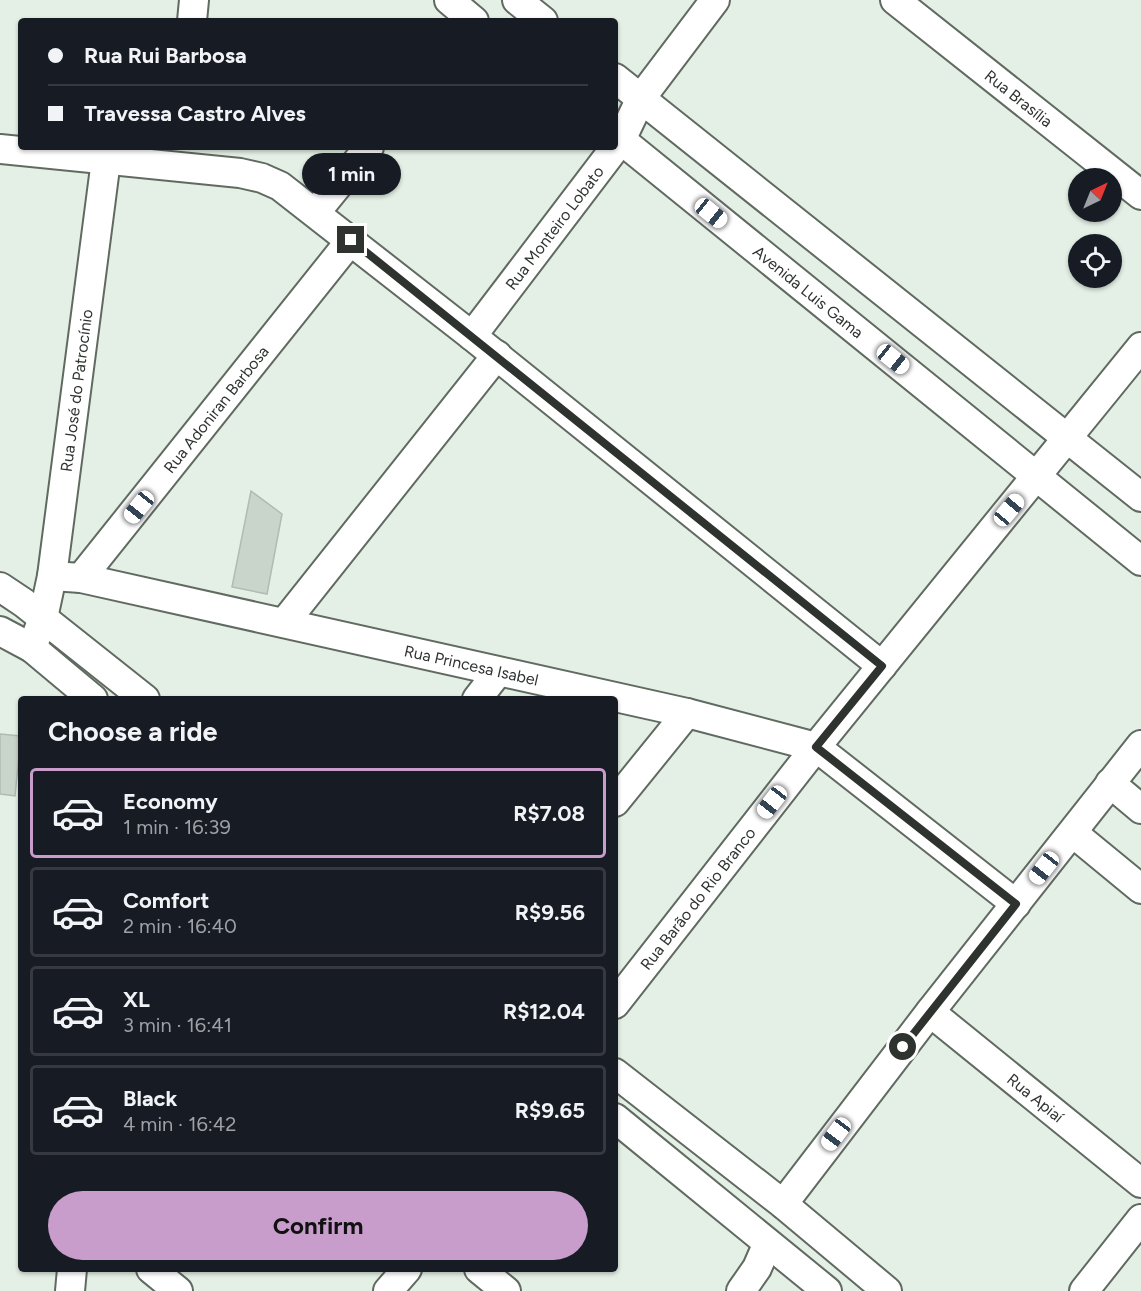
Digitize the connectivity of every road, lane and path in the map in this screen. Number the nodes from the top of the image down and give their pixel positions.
1 (194, 0) edge
2 (449, 0) edge
3 (517, 0) edge
4 (715, 0) edge
5 (895, 0) edge
6 (192, 18) edge
7 (470, 18) edge
8 (539, 18) edge
9 (618, 80) edge
10 (641, 98) junction
11 (618, 138) edge
12 (0, 149) edge
13 (367, 150) edge
14 (609, 150) edge
15 (179, 157) edge
16 (106, 160) junction
17 (1141, 195) edge
18 (316, 212) junction
19 (351, 240) junction
20 (472, 336) junction
21 (1141, 347) edge
22 (497, 355) junction
23 (1068, 438) junction
24 (1038, 476) junction
25 (1141, 497) edge
26 (1141, 561) edge
27 (52, 576) junction
28 (81, 578) junction
29 (0, 587) edge
30 (43, 618) junction
31 (284, 623) junction
32 (0, 631) edge
33 (32, 648) junction
34 (882, 666) junction
35 (498, 672) junction
36 (89, 696) edge
37 (141, 696) edge
38 (479, 696) edge
39 (609, 696) edge
40 (618, 698) edge
41 (687, 713) junction
42 (1141, 745) edge
43 (816, 747) junction
44 (1110, 783) junction
45 (618, 798) edge
46 (1141, 809) edge
47 (1073, 833) junction
48 (1141, 889) edge
49 (1016, 904) junction
50 (618, 1000) edge
51 (930, 1012) junction
52 (618, 1074) edge
53 (618, 1121) edge
54 (1141, 1183) edge
55 (783, 1204) junction
56 (1141, 1219) edge
57 (767, 1245) junction
58 (72, 1272) edge
59 (155, 1272) edge
60 (404, 1272) edge
61 (482, 1272) edge
62 (70, 1291) edge
63 (178, 1291) edge
64 (388, 1291) edge
65 (506, 1291) edge
66 (741, 1291) edge
67 (827, 1291) edge
68 (887, 1291) edge
69 (1084, 1291) edge

1 - 6 street
2 - 7 street
3 - 8 street
4 - 10 street, Rua Monteiro Lobato
5 - 17 street, Rua Brasília
9 - 10 street
10 - 11 street, Rua Monteiro Lobato
10 - 23 street
11 - 24 street, Avenida Luis Gama
12 - 16 street
13 - 18 street
14 - 20 street, Rua Monteiro Lobato
15 - 16 street
15 - 18 street
16 - 27 street, Rua José do Patrocínio
18 - 19 street
19 - 20 street
19 - 28 street, Rua Adoniran Barbosa
20 - 22 street
21 - 23 street, Rua Barão do Rio Branco
22 - 31 street
22 - 34 street
23 - 24 street, Rua Barão do Rio Branco
23 - 25 street
24 - 26 street, Avenida Luis Gama
24 - 34 street, Rua Barão do Rio Branco
27 - 28 street, Rua Princesa Isabel
27 - 30 street, Rua José do Patrocínio
28 - 31 street, Rua Princesa Isabel
29 - 30 street
30 - 33 street, Rua José do Patrocínio
30 - 37 street
31 - 35 street, Rua Princesa Isabel
32 - 33 street
33 - 36 street
34 - 43 street, Rua Barão do Rio Branco
35 - 38 street
35 - 39 street, Rua Princesa Isabel
40 - 41 street, Rua Princesa Isabel
41 - 43 street, Rua Princesa Isabel
41 - 45 street
42 - 44 street
43 - 49 street, Rua Princesa Isabel
43 - 50 street, Rua Barão do Rio Branco
44 - 46 street
44 - 47 street
47 - 48 street
47 - 49 street
49 - 51 street
51 - 54 street, Rua Apiaí
51 - 55 street
52 - 55 street
53 - 57 street
55 - 68 street
56 - 69 street
57 - 66 street
57 - 67 street
58 - 62 street
59 - 63 street
60 - 64 street
61 - 65 street

